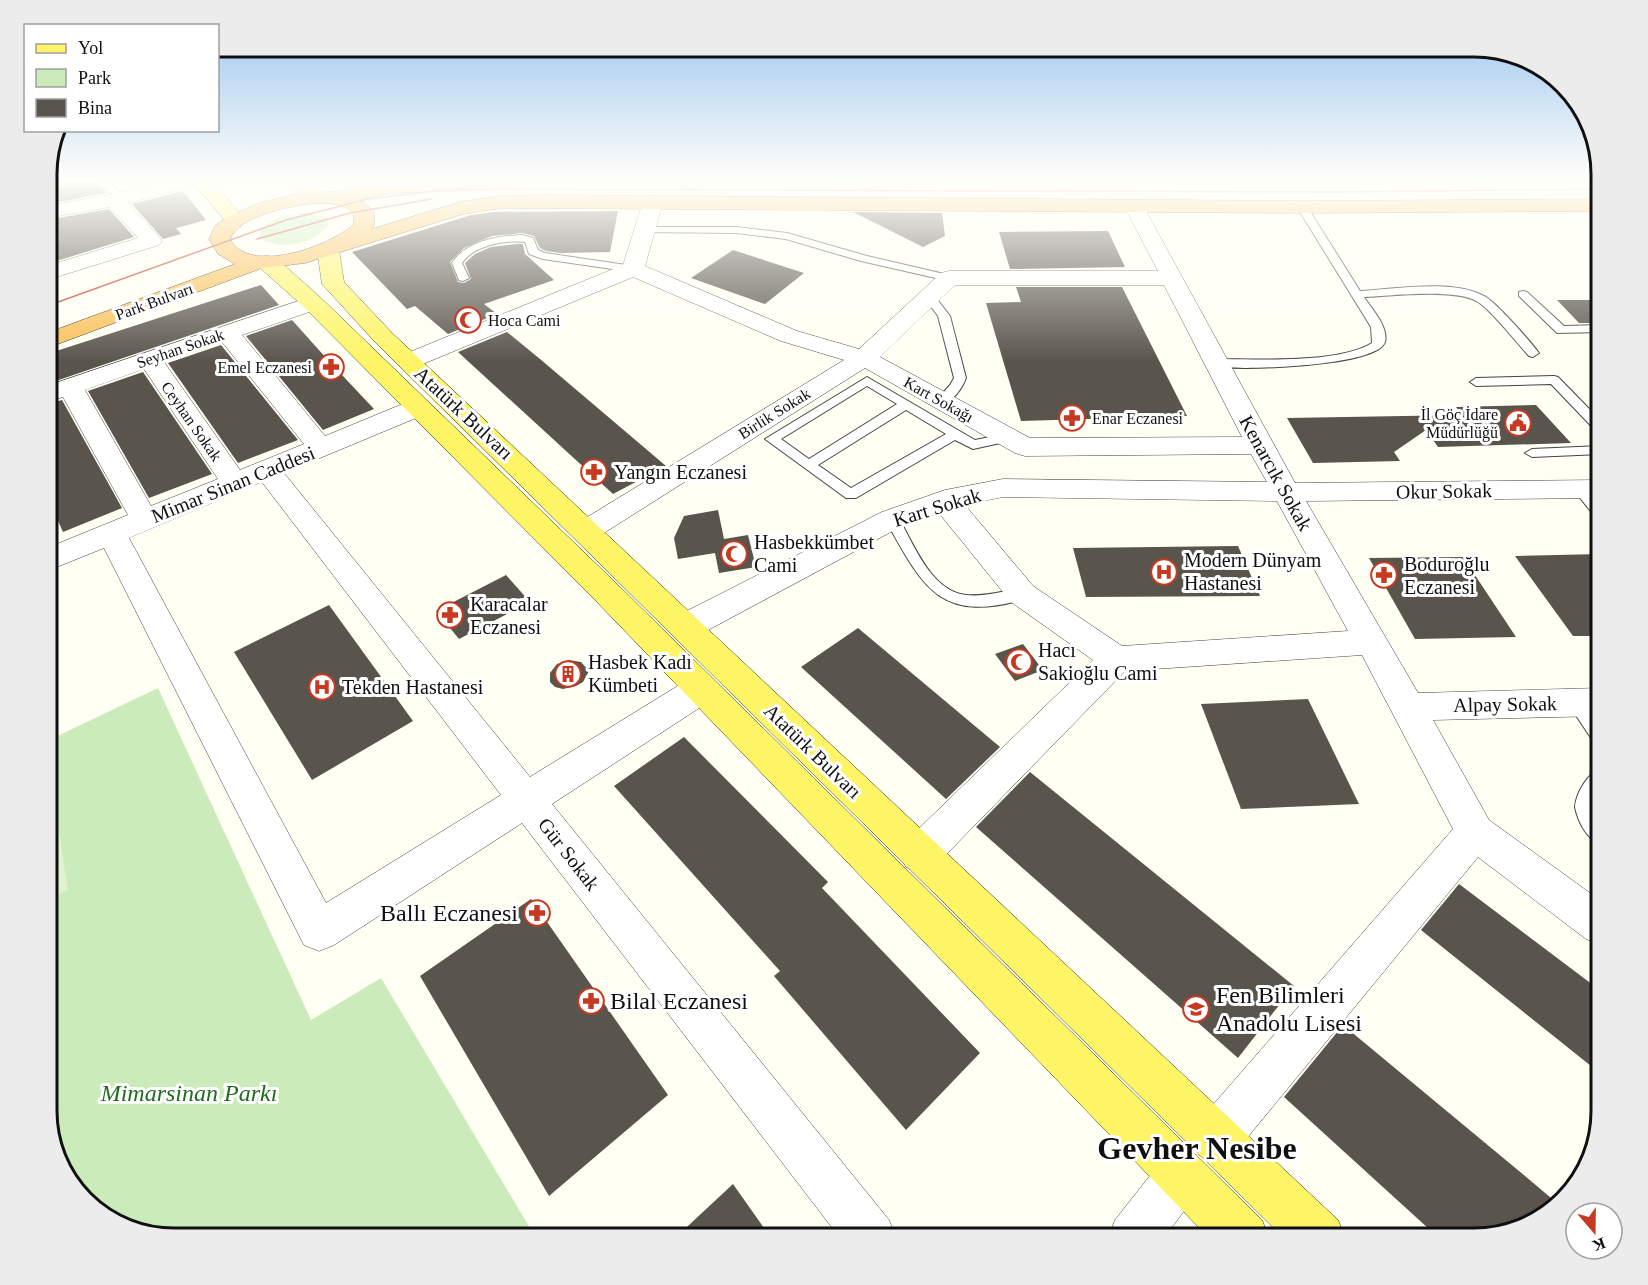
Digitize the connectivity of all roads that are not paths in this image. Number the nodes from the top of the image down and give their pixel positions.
1 (149, 242) edge
2 (222, 242) edge
3 (343, 242) edge
4 (351, 242) edge
5 (497, 242) edge
6 (530, 242) edge
7 (641, 242) edge
8 (807, 242) edge
9 (1153, 242) edge
10 (1327, 242) edge
11 (335, 247) junction
12 (225, 250) junction
13 (264, 261) junction
14 (633, 269) junction
15 (57, 270) edge
16 (463, 278) dead end
17 (949, 278) junction
18 (1172, 278) junction
19 (1359, 294) junction
20 (1523, 294) dead end
21 (928, 296) junction
22 (313, 303) junction
23 (57, 323) edge
24 (1591, 329) edge
25 (227, 332) junction
26 (57, 337) edge
27 (1533, 352) dead end
28 (864, 358) junction
29 (149, 359) junction
30 (409, 361) junction
31 (1216, 363) junction
32 (1476, 382) dead end
33 (58, 390) edge
34 (942, 401) junction
35 (906, 404) junction
36 (418, 407) junction
37 (1591, 417) edge
38 (956, 434) junction
39 (1009, 437) junction
40 (1260, 445) junction
41 (321, 448) junction
42 (1591, 450) edge
43 (1532, 453) dead end
44 (808, 465) junction
45 (251, 476) junction
46 (1591, 489) edge
47 (1287, 492) junction
48 (945, 500) junction
49 (892, 519) junction
50 (145, 520) junction
51 (586, 531) junction
52 (112, 534) junction
53 (57, 557) edge
54 (1022, 594) junction
55 (685, 627) junction
56 (1370, 642) junction
57 (1116, 659) junction
58 (701, 689) junction
59 (1589, 702) edge
60 (1408, 707) junction
61 (1591, 792) edge
62 (526, 799) junction
63 (1591, 823) edge
64 (1475, 832) junction
65 (920, 854) junction
66 (1591, 917) edge
67 (1216, 1138) junction
68 (1181, 1175) junction
69 (862, 1228) edge
70 (1141, 1228) edge
71 (1233, 1228) edge
72 (1309, 1228) edge

1 - 15 street
2 - 12 highway
3 - 11 highway
4 - 11 highway
5 - 16 lane
6 - 14 lane
7 - 14 street
8 - 17 lane
9 - 18 street, Kenarcık Sokak
10 - 19 lane
11 - 13 highway
11 - 30 main road, Atatürk Bulvarı
12 - 13 highway
12 - 23 highway, Park Bulvarı
13 - 22 main road, Atatürk Bulvarı
13 - 26 highway, Park Bulvarı
14 - 28 street, Kart Sokağı
14 - 30 street
17 - 18 street
17 - 21 street, Birlik Sokak
18 - 31 street, Kenarcık Sokak
19 - 27 lane
19 - 31 lane
20 - 24 lane
21 - 28 street, Birlik Sokak
21 - 34 lane
22 - 25 street, Seyhan Sokak
22 - 36 main road, Atatürk Bulvarı
25 - 29 street, Seyhan Sokak
25 - 41 street
28 - 34 street, Kart Sokağı
28 - 51 street, Birlik Sokak
29 - 33 street, Seyhan Sokak
29 - 45 street, Ceyhan Sokak
30 - 51 main road, Atatürk Bulvarı
31 - 40 street, Kenarcık Sokak
32 - 37 lane
33 - 50 street
34 - 39 street, Kart Sokağı
35 - 38 lane
35 - 44 lane
35 - 44 lane
36 - 41 street, Mimar Sinan Caddesi
36 - 58 main road, Atatürk Bulvarı
38 - 39 lane
38 - 44 lane
39 - 40 street, Kart Sokağı
40 - 47 street, Kenarcık Sokak
41 - 45 street, Mimar Sinan Caddesi
42 - 43 lane
45 - 50 street, Mimar Sinan Caddesi
45 - 62 street, Gür Sokak
46 - 47 street, Okur Sokak
47 - 48 street, Kart Sokak
47 - 56 street, Kenarcık Sokak
48 - 49 street, Kart Sokak
48 - 54 street
49 - 54 lane
49 - 55 street, Kart Sokak
50 - 52 street, Mimar Sinan Caddesi
51 - 55 main road, Atatürk Bulvarı
52 - 53 street, Mimar Sinan Caddesi
52 - 62 street
54 - 57 street
55 - 65 main road, Atatürk Bulvarı
56 - 57 street
56 - 60 street, Kenarcık Sokak
57 - 65 street
58 - 62 street
58 - 68 main road, Atatürk Bulvarı
59 - 60 street, Alpay Sokak
60 - 64 street, Kenarcık Sokak
61 - 63 lane
62 - 69 street, Gür Sokak
64 - 66 street
64 - 67 street
65 - 67 main road, Atatürk Bulvarı
67 - 72 main road, Atatürk Bulvarı
68 - 70 street
68 - 71 main road, Atatürk Bulvarı

